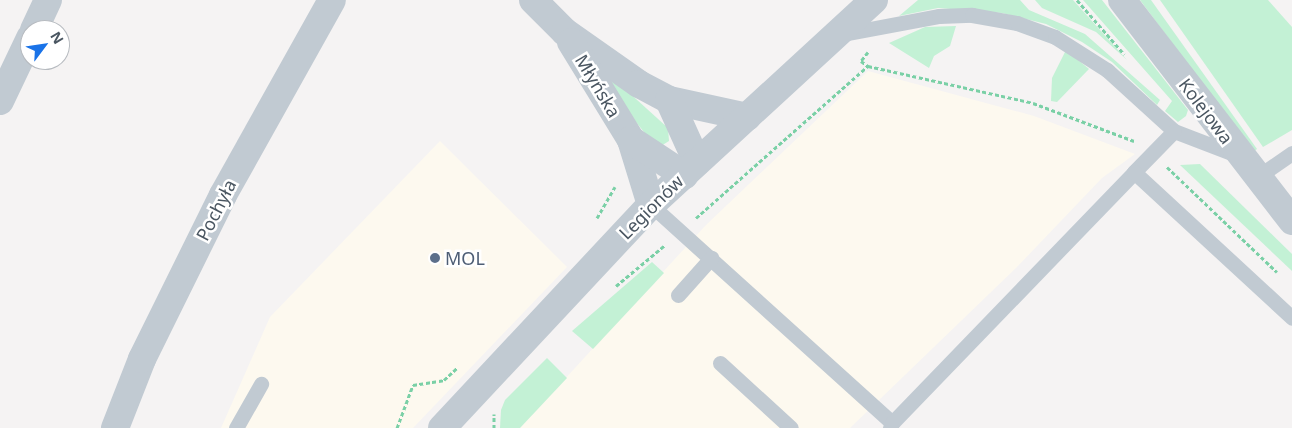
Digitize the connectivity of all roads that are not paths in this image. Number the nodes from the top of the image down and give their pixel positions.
1 (48, 0) edge
2 (332, 0) edge
3 (533, 0) edge
4 (874, 0) edge
5 (1122, 0) edge
6 (39, 20) edge
7 (565, 32) junction
8 (836, 35) junction
9 (20, 59) edge
10 (669, 100) junction
11 (0, 101) edge
12 (747, 117) junction
13 (1174, 131) junction
14 (631, 140) junction
15 (1292, 153) edge
16 (1240, 156) junction
17 (690, 169) junction
18 (1134, 172) junction
19 (1256, 178) junction
20 (650, 205) junction
21 (1292, 221) edge
22 (712, 258) junction
23 (678, 295) dead end
24 (1292, 318) edge
25 (720, 363) dead end
26 (261, 384) dead end
27 (891, 425) edge
28 (115, 428) edge
29 (236, 428) edge
30 (442, 428) edge
31 (791, 428) edge

1 - 6 street
2 - 28 street, Pochyła
3 - 7 street, Młyńska
4 - 8 street, Legionów
5 - 16 street, Kolejowa
7 - 10 street, Młyńska
7 - 14 street, Młyńska
8 - 12 street, Legionów
8 - 13 lane
9 - 11 street
10 - 12 street, Młyńska
10 - 17 street
12 - 17 street, Legionów
13 - 16 lane
13 - 18 lane
14 - 17 street, Młyńska
14 - 20 street, Młyńska
15 - 19 lane
16 - 19 street, Kolejowa
17 - 20 street, Legionów
18 - 24 lane
18 - 27 lane
19 - 21 street, Kolejowa
20 - 22 lane
20 - 30 street, Legionów
22 - 23 lane
22 - 27 lane
25 - 31 lane
26 - 29 lane

